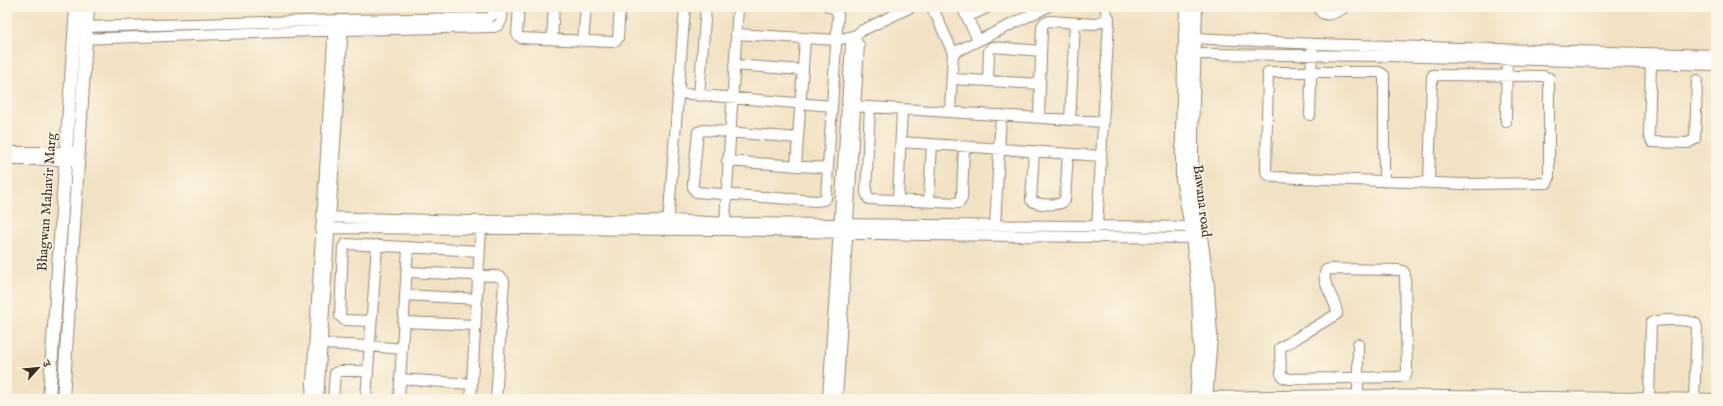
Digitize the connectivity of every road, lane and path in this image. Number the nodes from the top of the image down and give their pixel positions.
1 (76, 7) edge
2 (88, 7) edge
3 (496, 7) edge
4 (503, 7) edge
5 (519, 7) edge
6 (554, 7) edge
7 (586, 7) edge
8 (620, 7) edge
9 (685, 7) edge
10 (706, 7) edge
11 (738, 7) edge
12 (829, 7) edge
13 (910, 7) edge
14 (931, 7) edge
15 (962, 7) edge
16 (989, 7) edge
17 (1047, 7) edge
18 (1105, 7) edge
19 (1186, 7) edge
20 (1196, 7) edge
21 (1318, 7) edge
22 (1346, 7) edge
23 (967, 17) junction
24 (1109, 18) junction
25 (1075, 23) junction
26 (338, 25) junction
27 (73, 33) junction
28 (86, 33) junction
29 (736, 34) junction
30 (856, 38) junction
31 (1194, 38) junction
32 (552, 39) junction
33 (805, 39) junction
34 (837, 40) junction
35 (978, 40) junction
36 (584, 41) junction
37 (1312, 44) junction
38 (1508, 49) junction
39 (1041, 51) junction
40 (953, 53) junction
41 (1194, 54) junction
42 (1312, 55) junction
43 (1716, 55) edge
44 (1507, 60) junction
45 (1651, 64) junction
46 (734, 65) junction
47 (1716, 65) edge
48 (802, 70) junction
49 (1311, 73) junction
50 (1507, 76) junction
51 (953, 79) junction
52 (1697, 80) dead end
53 (988, 81) junction
54 (1040, 84) junction
55 (678, 93) junction
56 (699, 96) junction
57 (731, 98) junction
58 (800, 103) junction
59 (832, 106) junction
60 (856, 106) junction
61 (870, 107) junction
62 (902, 109) junction
63 (950, 111) junction
64 (1001, 115) junction
65 (1310, 115) dead end
66 (1039, 117) junction
67 (1070, 120) junction
68 (1104, 122) junction
69 (1506, 122) dead end
70 (729, 132) junction
71 (798, 138) junction
72 (901, 142) junction
73 (932, 144) junction
74 (964, 146) junction
75 (1000, 149) junction
76 (7, 152) edge
77 (1034, 152) junction
78 (1068, 154) junction
79 (65, 156) junction
80 (78, 156) junction
81 (1101, 156) junction
82 (7, 160) edge
83 (727, 161) junction
84 (796, 166) junction
85 (828, 168) junction
86 (1384, 182) junction
87 (1429, 183) junction
88 (725, 194) junction
89 (898, 200) junction
90 (929, 201) junction
91 (725, 222) junction
92 (326, 223) junction
93 (668, 225) junction
94 (995, 226) junction
95 (1097, 227) junction
96 (482, 229) junction
97 (844, 229) junction
98 (1196, 232) junction
99 (376, 245) junction
100 (408, 247) junction
101 (480, 251) junction
102 (407, 272) junction
103 (479, 275) junction
104 (405, 295) junction
105 (477, 299) junction
106 (371, 321) junction
107 (404, 322) junction
108 (476, 324) junction
109 (322, 344) junction
110 (1358, 344) dead end
111 (370, 346) junction
112 (402, 349) junction
113 (368, 371) junction
114 (1358, 377) junction
115 (400, 379) junction
116 (472, 384) junction
117 (1358, 397) edge
118 (1203, 398) edge
119 (1649, 398) junction
120 (1694, 398) edge
121 (49, 399) edge
122 (63, 399) edge
123 (311, 399) edge
124 (318, 399) edge
125 (333, 399) edge
126 (366, 399) edge
127 (399, 399) edge
128 (472, 399) edge
129 (496, 399) edge
130 (828, 399) edge
131 (837, 399) edge
132 (1715, 399) edge

1 - 27 main road, Bhagwan Mahavir Marg
2 - 28 main road, Bhagwan Mahavir Marg
3 - 26 street
4 - 26 street
5 - 32 street
6 - 32 street
7 - 36 street
8 - 36 street
9 - 55 street
10 - 56 street
11 - 29 street
12 - 34 street
13 - 30 street
14 - 40 street
15 - 23 street
16 - 23 street
17 - 35 street
18 - 24 street
19 - 98 main road, Bawana road
20 - 31 main road, Bawana road
21 - 22 street
23 - 35 street
24 - 25 street
24 - 68 street
25 - 39 street
25 - 67 street
26 - 28 street
26 - 92 street
27 - 28 street
27 - 79 main road, Bhagwan Mahavir Marg
28 - 80 main road, Bhagwan Mahavir Marg
29 - 33 street
29 - 46 street
30 - 34 street
30 - 60 street
30 - 97 street
31 - 37 street
31 - 41 main road, Bawana road
32 - 36 street
33 - 34 street
33 - 48 street
34 - 59 street
35 - 40 street
37 - 38 street
37 - 42 street
38 - 43 street
38 - 44 street
39 - 53 street
39 - 54 street
40 - 51 street
41 - 42 street
41 - 98 main road, Bawana road
42 - 44 street
42 - 49 street
44 - 45 street
44 - 50 street
45 - 47 street
45 - 52 street
46 - 48 street
46 - 57 street
48 - 58 street
49 - 65 street
49 - 86 street
49 - 86 street
50 - 69 street
50 - 87 street
50 - 87 street
51 - 53 street
51 - 63 street
53 - 54 street
54 - 66 street
55 - 56 street
55 - 93 street
56 - 57 street
57 - 58 street
57 - 70 street
58 - 59 street
58 - 71 street
59 - 85 street
60 - 61 street
60 - 97 street
61 - 62 street
61 - 89 street
62 - 63 street
62 - 72 street
63 - 64 street
64 - 66 street
64 - 75 street
66 - 67 street
67 - 68 street
68 - 81 street
70 - 71 street
70 - 83 street
70 - 88 street
71 - 84 street
72 - 73 street
72 - 89 street
73 - 74 street
73 - 90 street
74 - 75 street
74 - 90 street
75 - 77 street
75 - 94 street
76 - 79 street
77 - 78 street
77 - 78 street
78 - 81 street
79 - 80 street
79 - 82 street
79 - 121 main road, Bhagwan Mahavir Marg
80 - 122 main road, Bhagwan Mahavir Marg
81 - 95 street
83 - 84 street
83 - 88 street
84 - 85 street
85 - 88 street
86 - 87 street
88 - 91 street
89 - 90 street
91 - 93 street
91 - 97 street
92 - 93 street
92 - 96 street
92 - 109 street
92 - 123 street
93 - 96 street
93 - 97 street
94 - 95 street
94 - 97 street
95 - 98 street
96 - 101 street
97 - 98 street
97 - 130 street
97 - 131 street
98 - 118 main road, Bawana road
99 - 100 street
99 - 106 street
99 - 106 street
100 - 101 street
100 - 102 street
101 - 103 street
102 - 103 street
102 - 104 street
103 - 105 street
103 - 129 street
104 - 105 street
104 - 107 street
105 - 108 street
106 - 111 street
107 - 108 street
107 - 112 street
108 - 116 street
109 - 111 street
109 - 124 street
110 - 114 street
111 - 112 street
111 - 113 street
112 - 115 street
113 - 125 street
113 - 126 street
114 - 114 street
114 - 117 street
115 - 116 street
115 - 127 street
116 - 128 street
117 - 118 street
117 - 119 street
119 - 120 street
119 - 120 street
120 - 132 street

